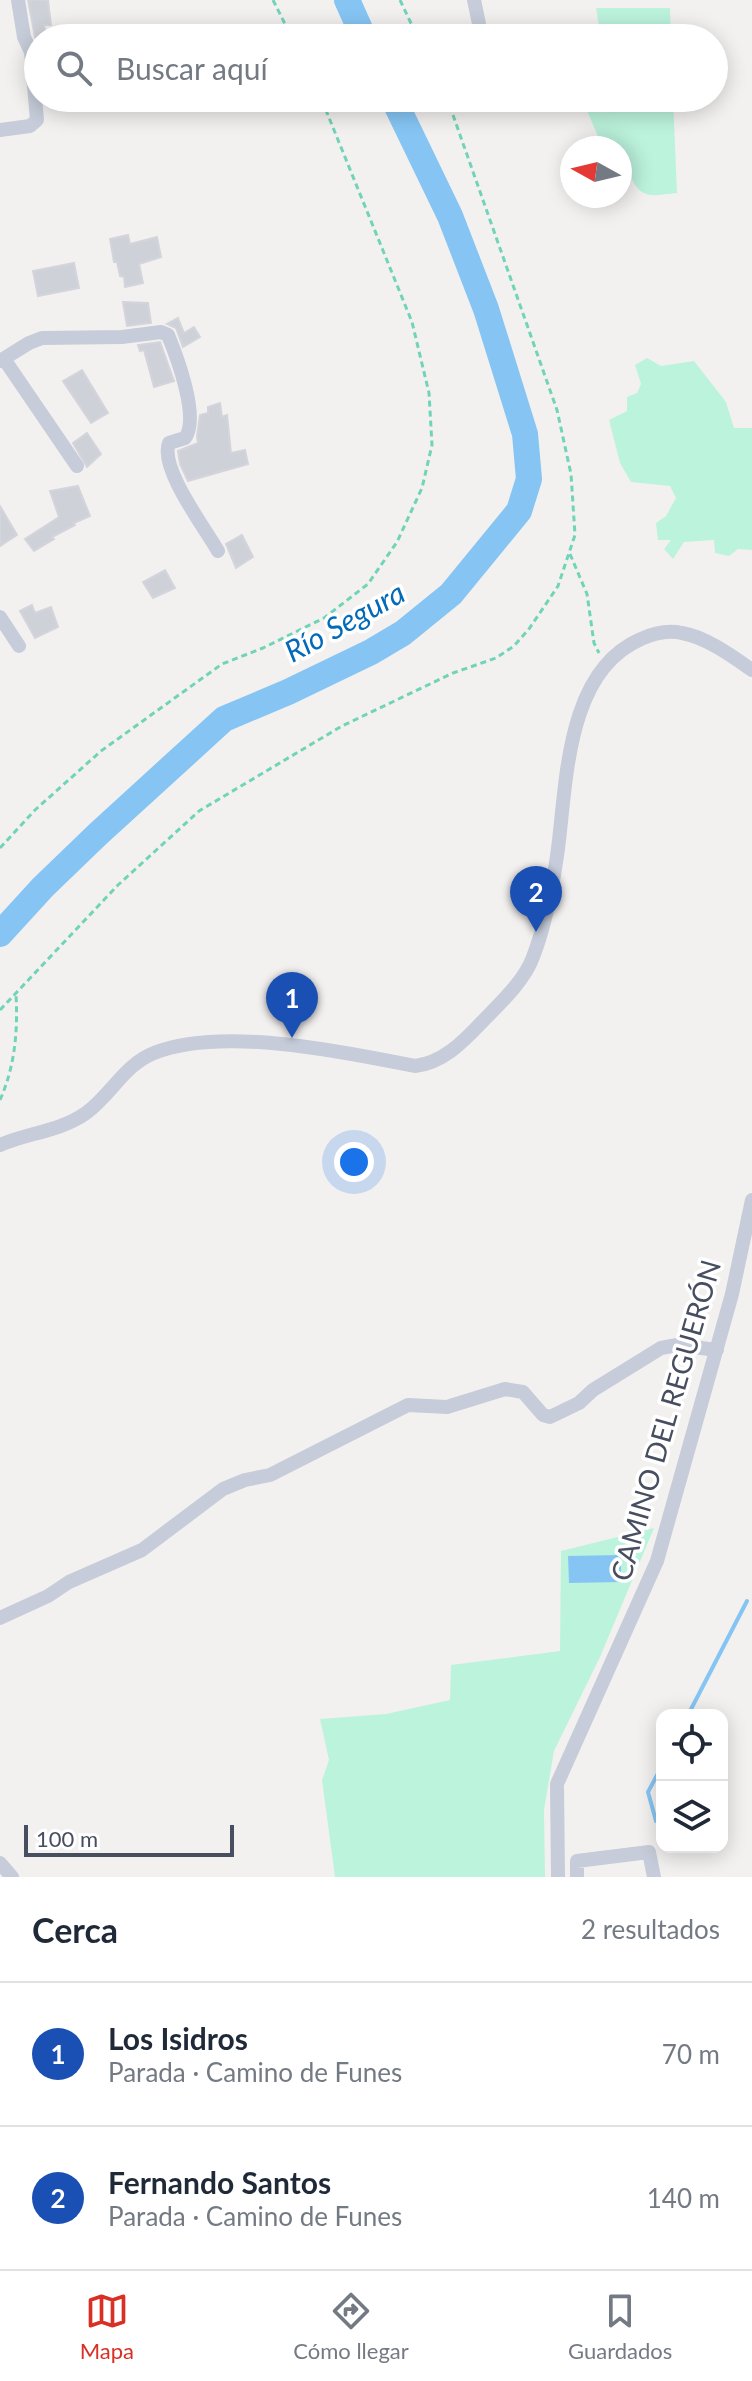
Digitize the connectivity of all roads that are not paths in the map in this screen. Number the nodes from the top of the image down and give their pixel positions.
1 (18, 0) edge
2 (474, 0) edge
3 (479, 24) edge
4 (24, 37) edge
5 (38, 112) edge
6 (0, 130) edge
7 (2, 360) edge
8 (77, 466) dead end
9 (218, 551) dead end
10 (0, 617) edge
11 (19, 646) dead end
12 (752, 670) edge
13 (0, 1145) edge
14 (752, 1200) edge
15 (717, 1350) junction
16 (0, 1618) edge
17 (0, 1863) edge
18 (12, 1877) edge
19 (558, 1877) edge
20 (577, 1877) edge
21 (654, 1877) edge

1 - 4 street
2 - 3 street
5 - 6 street
7 - 8 street
7 - 9 street
10 - 11 street
12 - 13 street
14 - 15 street, CAMINO DEL REGUERÓN
15 - 16 street
15 - 19 street, CAMINO DEL REGUERÓN
17 - 18 street
20 - 21 street

